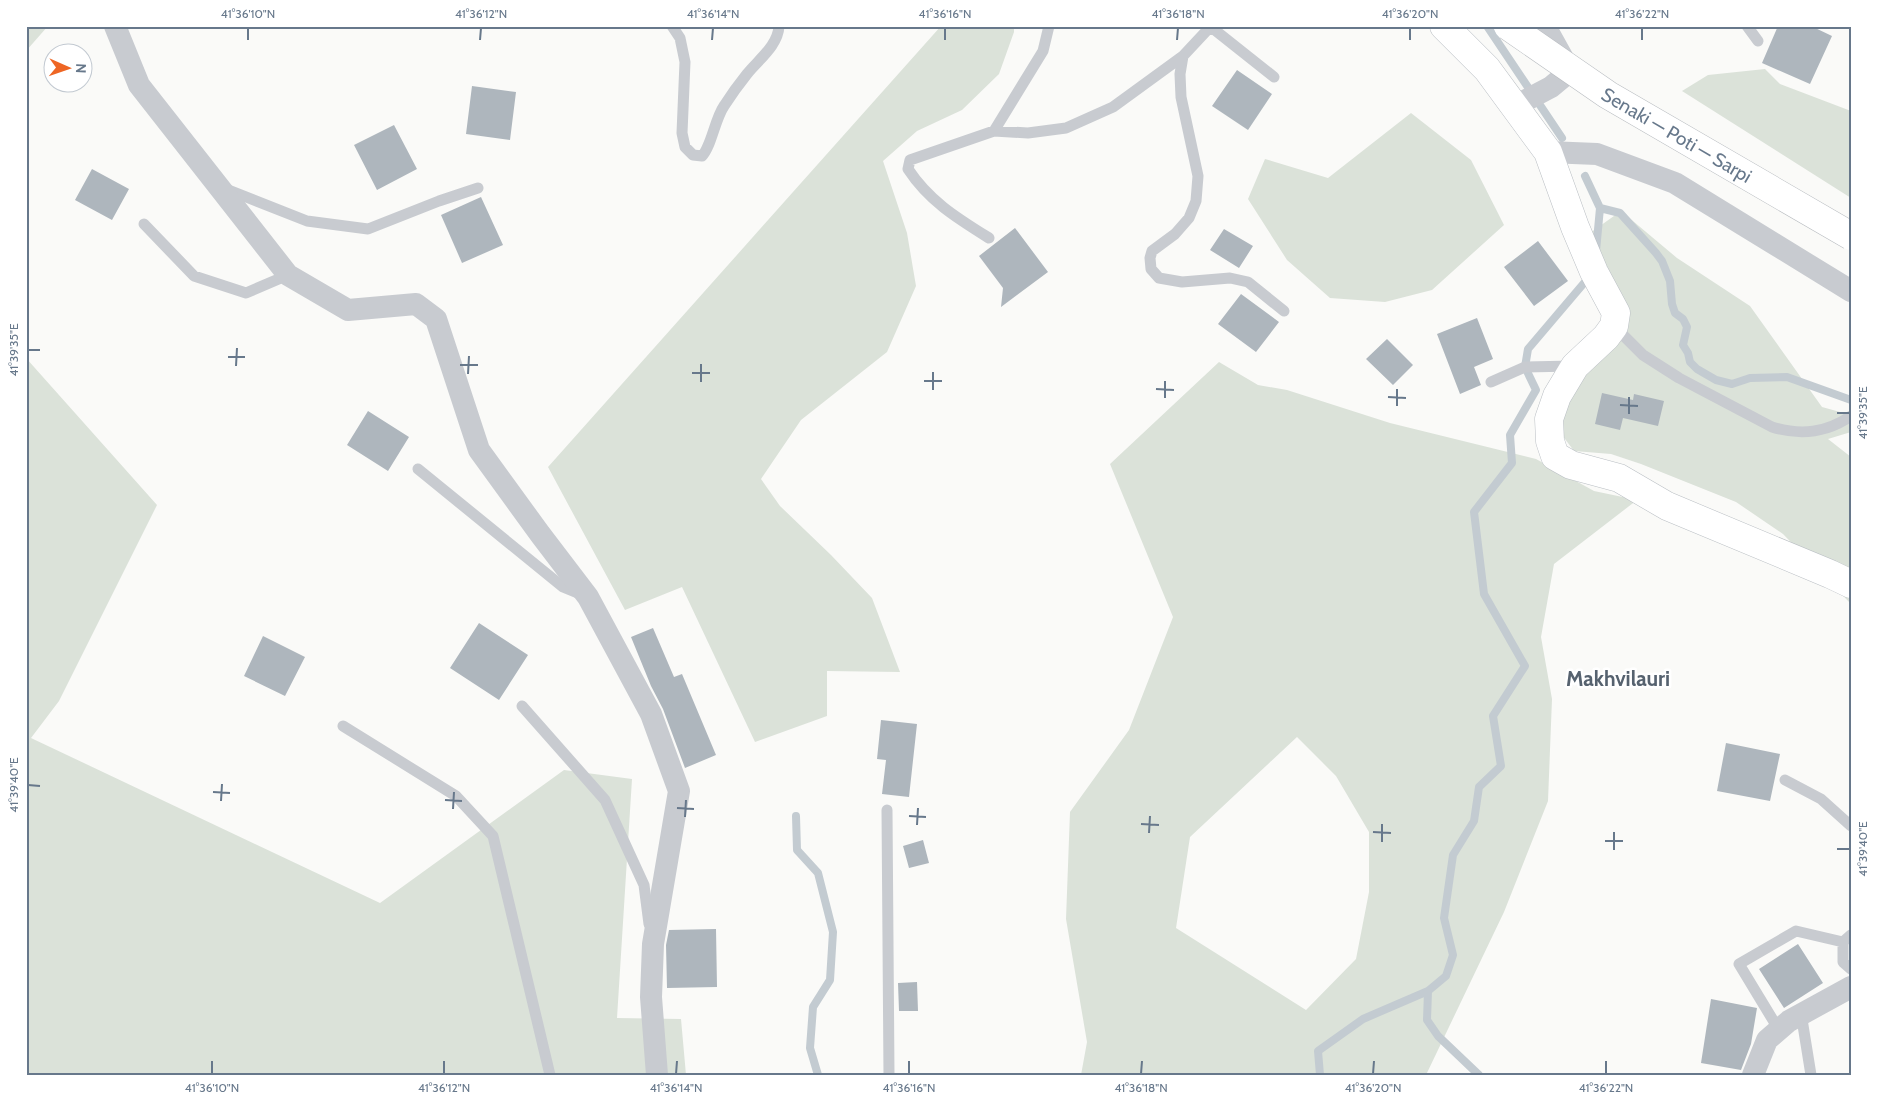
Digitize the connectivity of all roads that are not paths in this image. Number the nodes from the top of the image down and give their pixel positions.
1 (115, 26) edge
2 (672, 26) edge
3 (779, 26) edge
4 (1049, 26) edge
5 (1444, 26) edge
6 (1508, 26) edge
7 (1545, 26) edge
8 (1747, 26) edge
9 (1211, 27) edge
10 (1758, 41) dead end
11 (1183, 56) junction
12 (1274, 77) dead end
13 (1522, 103) junction
14 (994, 130) junction
15 (1548, 152) junction
16 (217, 186) junction
17 (478, 188) dead end
18 (144, 224) dead end
19 (1851, 236) edge
20 (989, 238) dead end
21 (288, 275) junction
22 (1851, 292) edge
23 (1284, 311) dead end
24 (1614, 326) junction
25 (1575, 366) junction
26 (1491, 382) dead end
27 (1851, 416) edge
28 (418, 469) dead end
29 (1851, 584) edge
30 (588, 597) junction
31 (522, 706) dead end
32 (343, 726) dead end
33 (1785, 780) dead end
34 (887, 810) dead end
35 (1851, 826) edge
36 (1847, 939) edge
37 (652, 944) junction
38 (1851, 969) edge
39 (1851, 987) edge
40 (1801, 1013) junction
41 (1779, 1030) junction
42 (550, 1075) edge
43 (657, 1075) edge
44 (889, 1075) edge
45 (1753, 1075) edge
46 (1811, 1075) edge

1 - 16 street
2 - 3 lane
4 - 14 lane
5 - 13 main road
6 - 19 main road, Senaki — Poti — Sarpi, bridge
7 - 13 street
8 - 10 lane
9 - 11 lane
9 - 12 lane
11 - 14 lane
11 - 23 lane
13 - 15 main road
14 - 20 lane
15 - 22 street
15 - 24 main road
16 - 17 lane
16 - 21 street
18 - 21 lane
21 - 30 street
24 - 25 main road
24 - 27 lane
25 - 26 lane
25 - 29 main road
28 - 30 lane
30 - 37 street
31 - 37 lane
32 - 42 lane
33 - 35 lane
34 - 44 lane
36 - 38 lane
36 - 41 lane
37 - 43 street
39 - 40 street
40 - 41 street
40 - 46 lane
41 - 45 street

